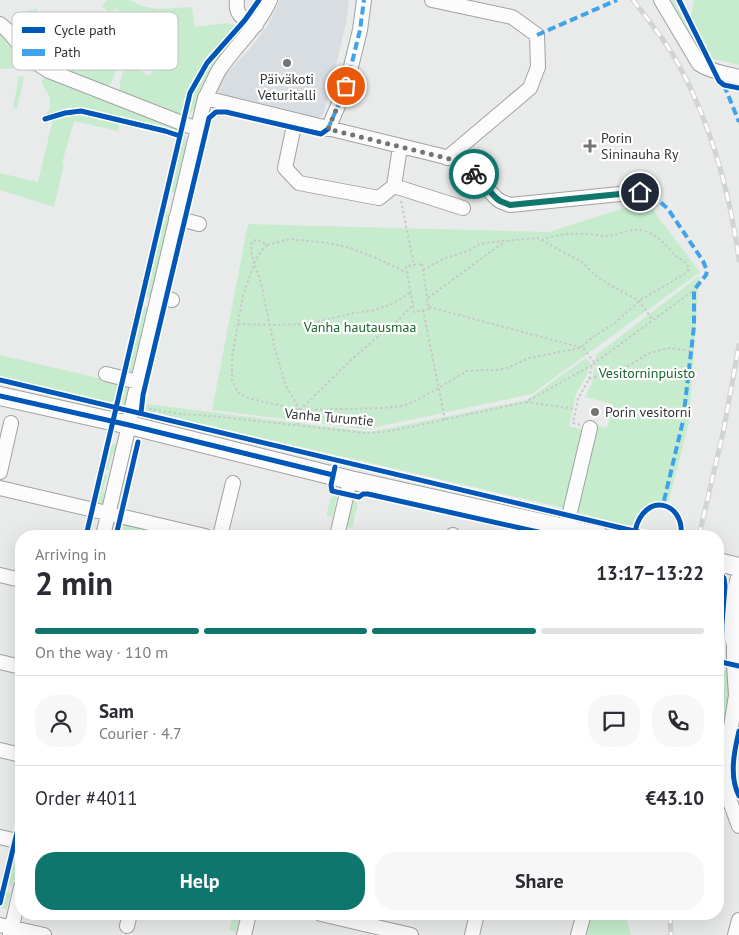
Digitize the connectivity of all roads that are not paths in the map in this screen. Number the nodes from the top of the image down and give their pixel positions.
1 (237, 0) edge
2 (270, 0) edge
3 (364, 0) edge
4 (432, 0) edge
5 (662, 0) edge
6 (0, 24) edge
7 (256, 25) junction
8 (12, 36) edge
9 (48, 70) edge
10 (739, 77) edge
11 (205, 98) junction
12 (295, 121) junction
13 (328, 129) junction
14 (197, 130) junction
15 (400, 147) junction
16 (447, 158) junction
17 (396, 186) junction
18 (640, 192) dead end
19 (462, 208) dead end
20 (176, 218) junction
21 (199, 224) dead end
22 (158, 296) junction
23 (172, 300) dead end
24 (106, 374) dead end
25 (143, 375) junction
26 (0, 396) edge
27 (11, 423) dead end
28 (129, 425) junction
29 (590, 428) road end
30 (0, 472) edge
31 (350, 480) junction
32 (233, 483) dead end
33 (0, 488) edge
34 (108, 513) junction
35 (566, 529) junction
36 (104, 530) edge
37 (180, 530) edge
38 (221, 530) edge
39 (338, 530) edge
40 (571, 530) edge
41 (724, 563) edge
42 (739, 567) edge
43 (0, 576) edge
44 (15, 579) edge
45 (739, 581) edge
46 (737, 644) edge
47 (0, 662) edge
48 (15, 666) edge
49 (738, 693) edge
50 (0, 750) edge
51 (15, 754) edge
52 (739, 826) edge
53 (0, 838) edge
54 (15, 841) edge
55 (15, 905) edge
56 (248, 920) edge
57 (346, 920) edge
58 (476, 920) edge
59 (582, 920) edge
60 (739, 920) edge
61 (363, 924) edge
62 (7, 929) edge
63 (44, 935) edge
64 (244, 935) edge
65 (411, 935) edge
66 (472, 935) edge
67 (578, 935) edge
68 (735, 935) edge

1 - 7 street
2 - 7 street
3 - 13 street
4 - 16 street
5 - 10 street
6 - 8 street
7 - 11 street
9 - 14 street
11 - 12 street
11 - 14 street
12 - 13 street
12 - 17 street
13 - 15 street
14 - 20 street
15 - 16 street
15 - 17 street
16 - 18 street
17 - 19 street
20 - 21 street
20 - 22 street
22 - 23 street
22 - 25 street
24 - 25 street
25 - 28 street
26 - 28 main road
27 - 30 street
28 - 31 main road
28 - 34 street
29 - 35 street
31 - 35 main road
31 - 39 street
32 - 38 street
33 - 34 street
34 - 36 street
34 - 37 street
35 - 40 main road
41 - 42 main road
43 - 44 street
45 - 46 main road
46 - 49 street
47 - 48 street
49 - 52 street
50 - 51 street
53 - 54 street
55 - 62 street
56 - 64 street
57 - 61 street
58 - 66 street
59 - 67 street
60 - 68 street
61 - 65 street
62 - 63 street

